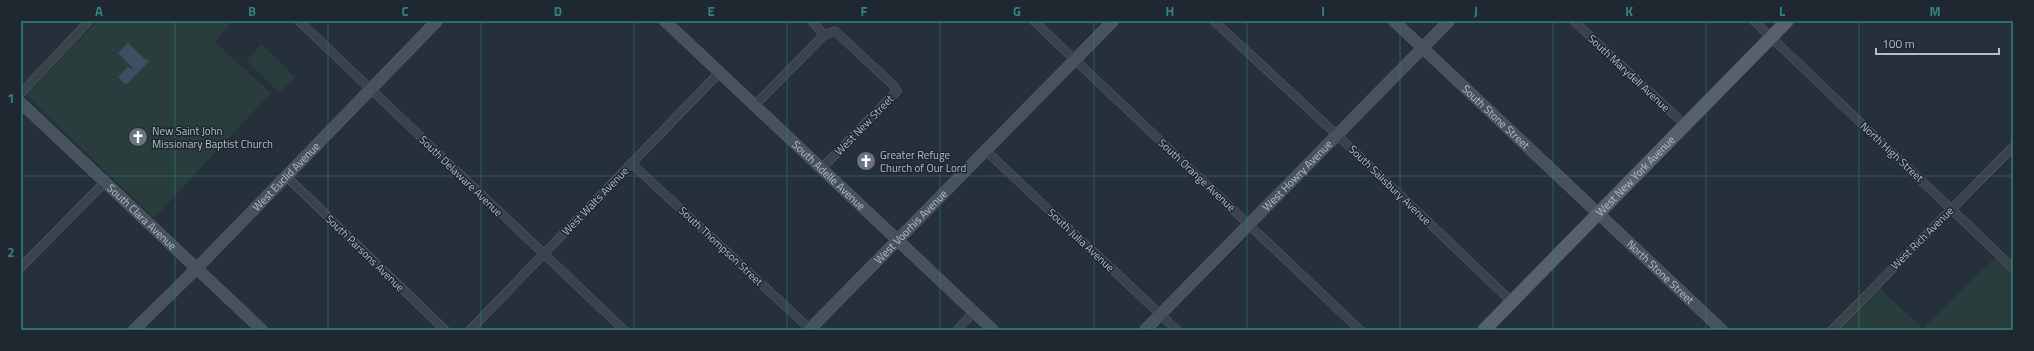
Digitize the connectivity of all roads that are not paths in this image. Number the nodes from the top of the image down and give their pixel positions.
1 (88, 21) edge
2 (299, 21) edge
3 (438, 21) edge
4 (665, 21) edge
5 (812, 21) edge
6 (1034, 21) edge
7 (1113, 21) edge
8 (1214, 21) edge
9 (1394, 21) edge
10 (1449, 21) edge
11 (1574, 21) edge
12 (1754, 21) edge
13 (1787, 21) edge
14 (824, 34) junction
15 (1771, 37) junction
16 (1422, 48) junction
17 (1075, 60) junction
18 (719, 73) junction
19 (370, 90) junction
20 (21, 93) edge
21 (21, 103) edge
22 (754, 106) junction
23 (1685, 125) junction
24 (1337, 135) junction
25 (2013, 146) edge
26 (985, 150) junction
27 (631, 163) junction
28 (822, 168) junction
29 (286, 176) junction
30 (105, 182) junction
31 (1952, 208) junction
32 (1599, 213) junction
33 (1249, 224) junction
34 (896, 240) junction
35 (543, 254) junction
36 (21, 267) edge
37 (2013, 268) edge
38 (196, 269) junction
39 (1512, 302) junction
40 (974, 312) junction
41 (1161, 314) junction
42 (809, 329) edge
43 (134, 330) edge
44 (262, 330) edge
45 (445, 330) edge
46 (470, 330) edge
47 (624, 330) edge
48 (957, 330) edge
49 (993, 330) edge
50 (1145, 330) edge
51 (1177, 330) edge
52 (1360, 330) edge
53 (1484, 330) edge
54 (1722, 330) edge
55 (1832, 330) edge

1 - 20 street
2 - 19 street, South Delaware Avenue
3 - 19 street, West Euclid Avenue
4 - 18 street, South Adelle Avenue
5 - 14 street
6 - 17 street, South Orange Avenue
7 - 17 street, West Voorhis Avenue
8 - 24 street, South Salisbury Avenue
9 - 16 street, South Stone Street
10 - 16 street, West Howry Avenue
11 - 23 street, South Marydell Avenue
12 - 15 street, North High Street
13 - 15 main road, West New York Avenue
14 - 22 street
14 - 28 street, West New Street
15 - 23 main road, West New York Avenue
15 - 31 street, North High Street
16 - 24 street, West Howry Avenue
16 - 32 street, South Stone Street
17 - 26 street, West Voorhis Avenue
17 - 33 street, South Orange Avenue
18 - 22 street, South Adelle Avenue
18 - 27 street, West Walts Avenue
19 - 29 street, West Euclid Avenue
19 - 35 street, South Delaware Avenue
21 - 30 street, South Clara Avenue
22 - 28 street, South Adelle Avenue
23 - 32 main road, West New York Avenue
24 - 33 street, West Howry Avenue
24 - 39 street, South Salisbury Avenue
25 - 31 street, West Rich Avenue
26 - 34 street, West Voorhis Avenue
26 - 41 street, South Julia Avenue
27 - 35 street, West Walts Avenue
27 - 42 street, South Thompson Street
28 - 34 street, South Adelle Avenue
29 - 38 street, West Euclid Avenue
29 - 45 street, South Parsons Avenue
30 - 36 street
30 - 38 street, South Clara Avenue
31 - 37 street, North High Street
31 - 55 street, West Rich Avenue
32 - 39 main road, West New York Avenue
32 - 54 street, North Stone Street
33 - 41 street, West Howry Avenue
33 - 52 street, South Orange Avenue
34 - 40 street, South Adelle Avenue
34 - 42 street, West Voorhis Avenue
35 - 46 street, West Walts Avenue
35 - 47 street, South Delaware Avenue
38 - 43 street, West Euclid Avenue
38 - 44 street, South Clara Avenue
39 - 53 main road, West New York Avenue
40 - 48 street
40 - 49 street, South Adelle Avenue
41 - 50 street, West Howry Avenue
41 - 51 street, South Julia Avenue

